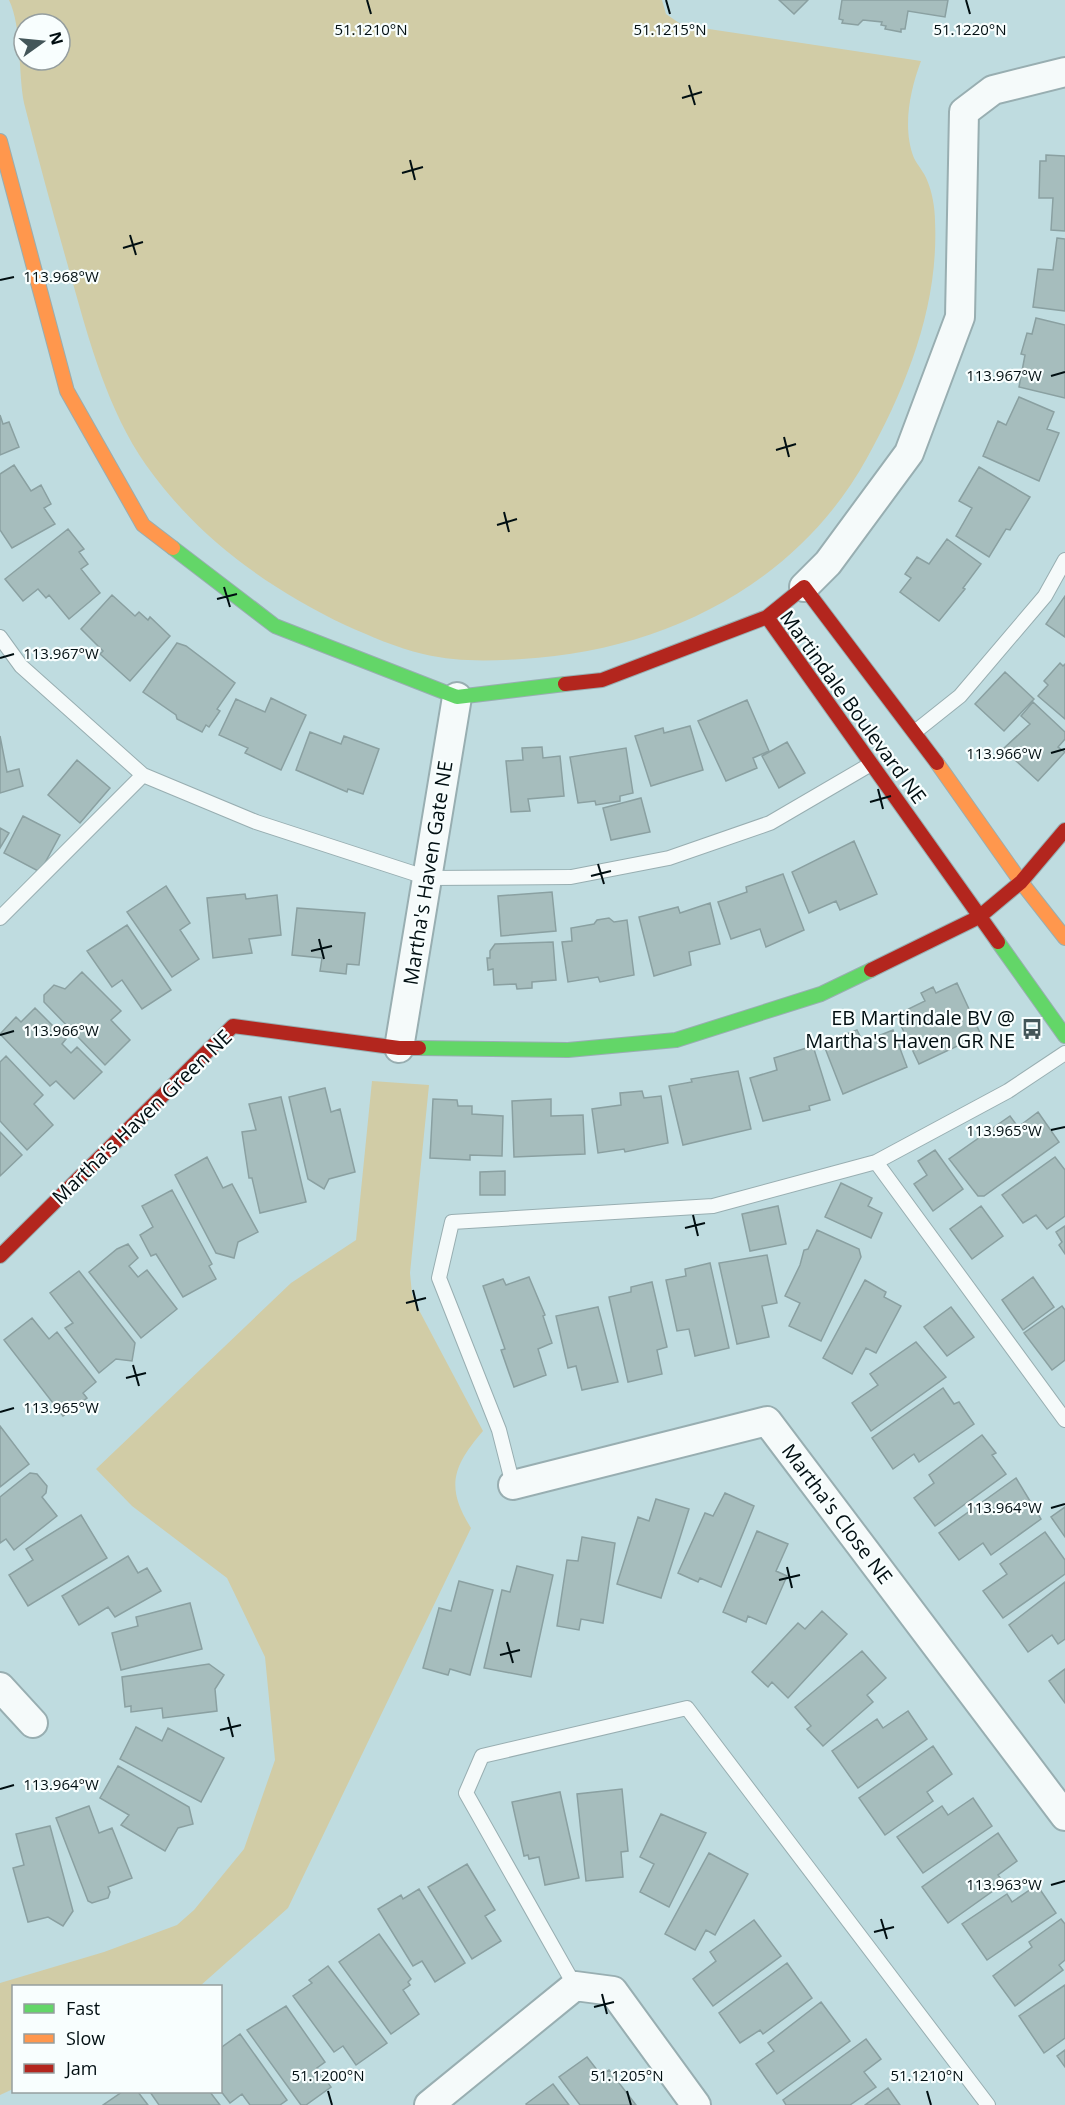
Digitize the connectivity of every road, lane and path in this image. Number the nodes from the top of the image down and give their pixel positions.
1 (1065, 72) edge
2 (0, 141) edge
3 (7, 189) edge
4 (1065, 560) edge
5 (804, 587) junction
6 (767, 616) junction
7 (0, 637) edge
8 (457, 698) junction
9 (915, 731) junction
10 (871, 764) junction
11 (143, 775) junction
12 (1065, 830) edge
13 (428, 878) junction
14 (1021, 882) junction
15 (979, 917) junction
16 (0, 918) edge
17 (1065, 938) edge
18 (1065, 1036) edge
19 (399, 1048) junction
20 (1065, 1053) edge
21 (876, 1162) junction
22 (0, 1256) edge
23 (1065, 1420) edge
24 (513, 1485) joint
25 (0, 1687) edge
26 (33, 1723) dead end
27 (1065, 1816) edge
28 (575, 1986) junction
29 (429, 2105) edge
30 (696, 2105) edge
31 (988, 2105) edge

1 - 5 street
2 - 3 street, Martindale Boulevard NE
3 - 8 street, Martindale Boulevard NE
4 - 9 lane
5 - 6 street
5 - 9 street, Martindale Boulevard NE
6 - 8 street, Martindale Boulevard NE
6 - 10 street, Martindale Boulevard NE
7 - 11 lane
8 - 13 street, Martha's Haven Gate NE
9 - 14 street, Martindale Boulevard NE
10 - 13 lane
10 - 15 street, Martindale Boulevard NE
11 - 13 lane
11 - 16 lane
12 - 14 street, Martha's Haven Green NE
13 - 19 street, Martha's Haven Gate NE
14 - 15 street, Martha's Haven Green NE
14 - 17 street, Martindale Boulevard NE
15 - 18 street, Martindale Boulevard NE
15 - 19 street, Martha's Haven Green NE
19 - 22 street, Martha's Haven Green NE
20 - 21 lane
21 - 23 lane
21 - 24 lane
24 - 27 street, Martha's Close NE
25 - 26 street
28 - 29 street
28 - 30 street
28 - 31 lane

